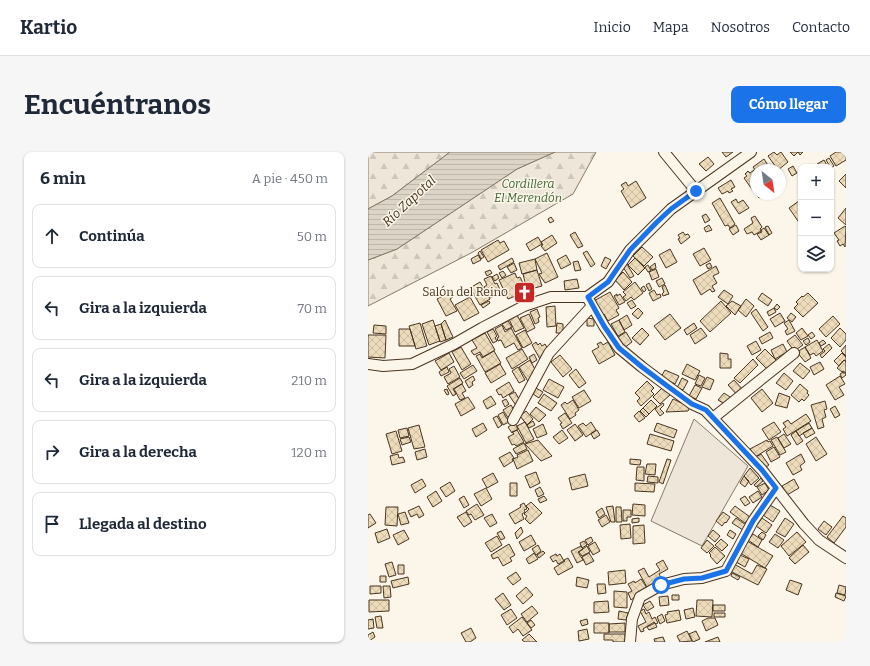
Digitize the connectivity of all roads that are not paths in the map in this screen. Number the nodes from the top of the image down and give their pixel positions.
1 (664, 152) edge
2 (751, 152) edge
3 (696, 191) junction
4 (590, 302) junction
5 (794, 353) dead end
6 (368, 364) edge
7 (713, 418) junction
8 (513, 420) dead end
9 (776, 488) junction
10 (846, 558) edge
11 (630, 642) edge

1 - 3 street
2 - 3 street
3 - 4 street
4 - 6 street
4 - 7 street
4 - 8 street
5 - 7 street
7 - 9 street
9 - 10 street
9 - 11 street

